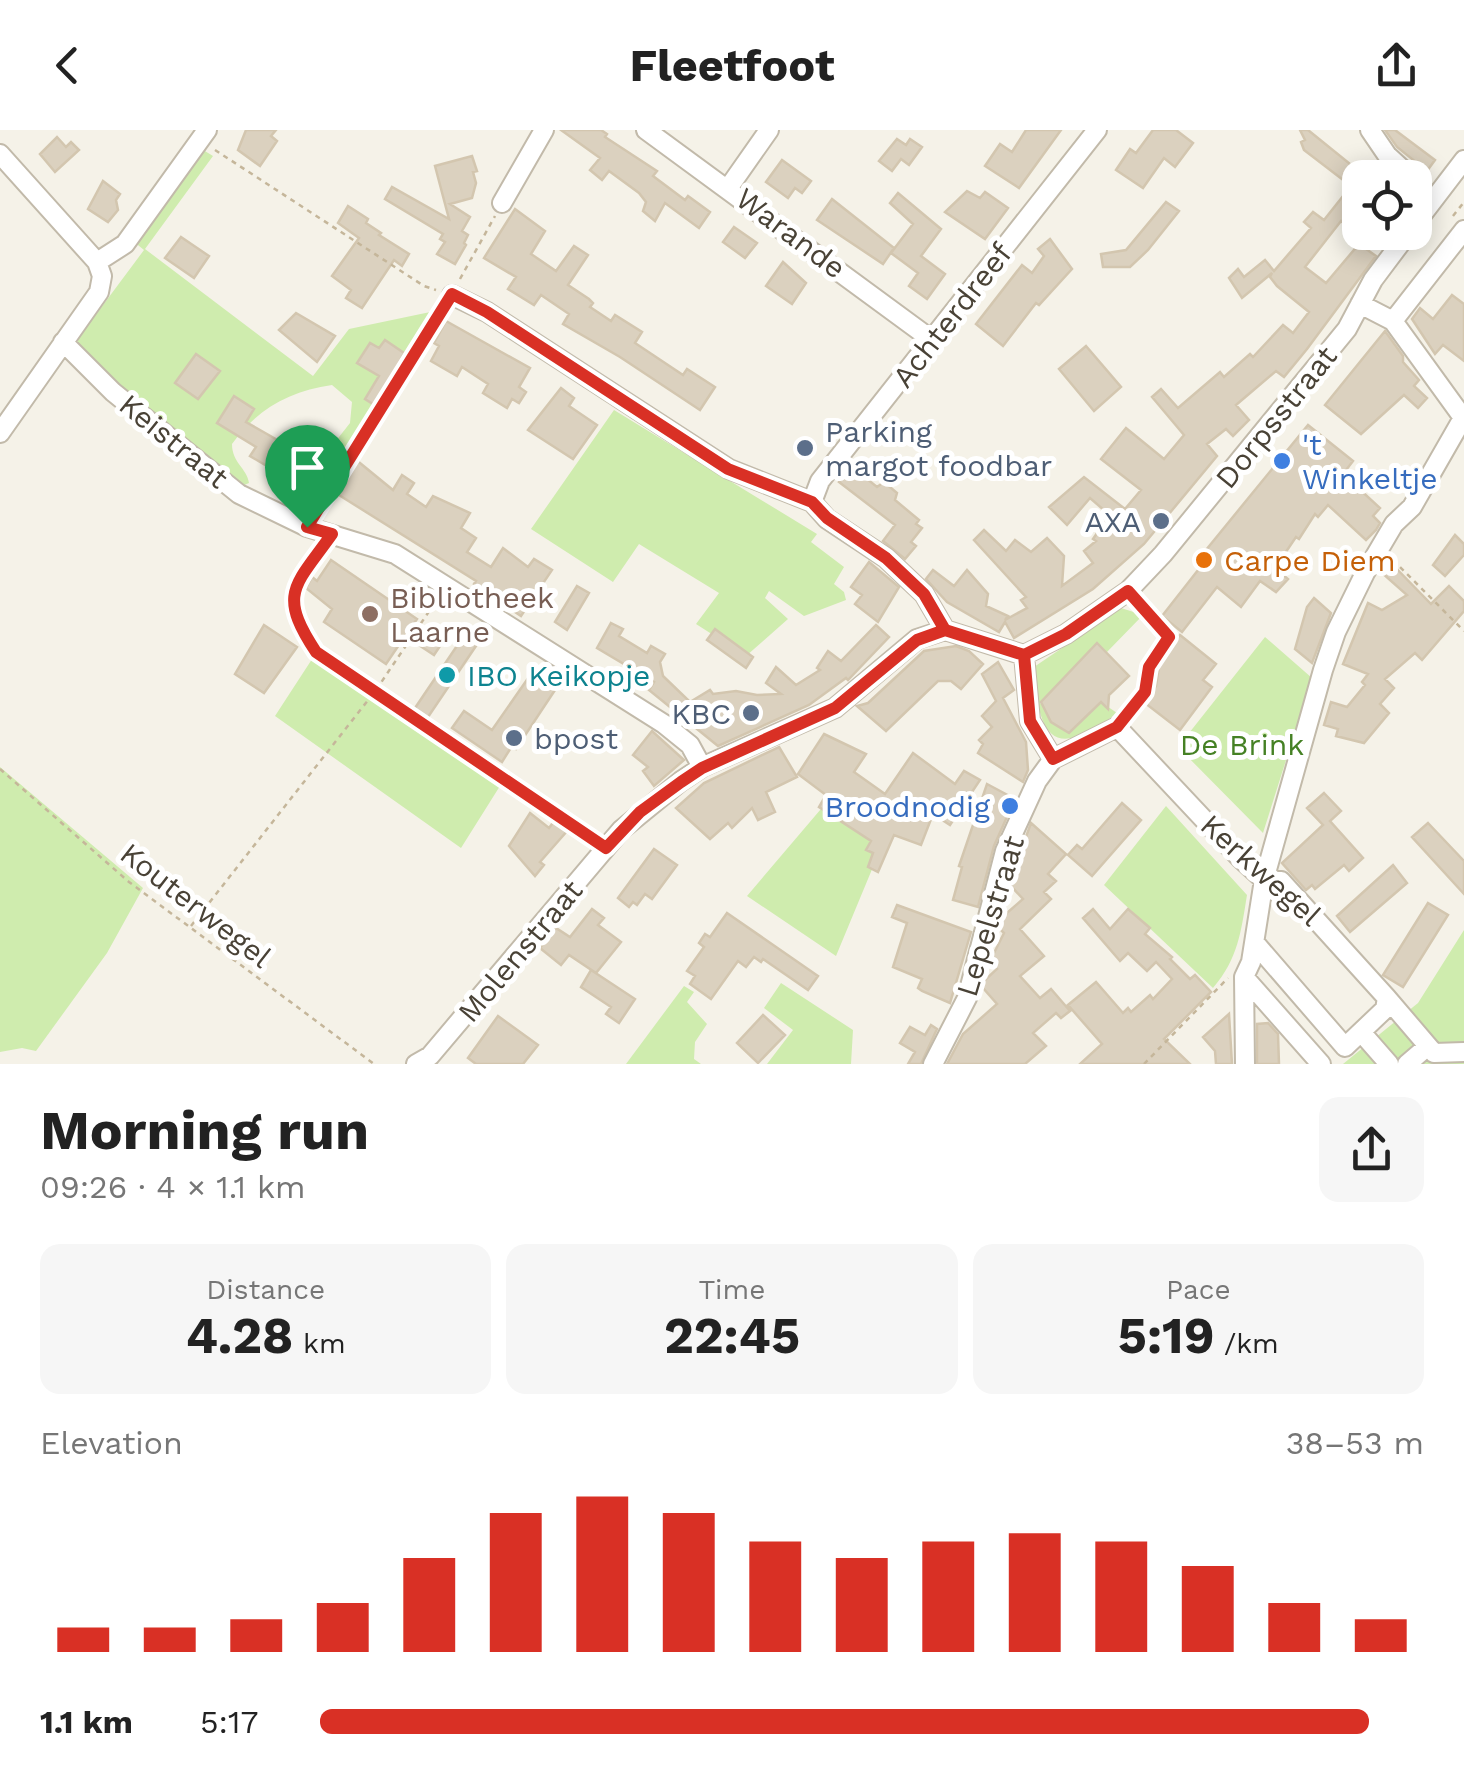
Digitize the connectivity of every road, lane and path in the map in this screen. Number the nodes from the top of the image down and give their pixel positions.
1 (544, 130) edge
2 (646, 130) edge
3 (768, 130) edge
4 (1097, 130) edge
5 (1370, 130) edge
6 (202, 134) edge
7 (0, 154) edge
8 (1393, 160) edge
9 (1464, 160) edge
10 (728, 187) junction
11 (1432, 193) edge
12 (1436, 196) junction
13 (1432, 201) edge
14 (502, 204) joint
15 (1464, 230) edge
16 (1397, 250) edge
17 (98, 262) junction
18 (452, 294) junction
19 (1360, 304) junction
20 (1393, 321) junction
21 (932, 340) junction
22 (63, 342) junction
23 (1464, 419) edge
24 (0, 433) edge
25 (812, 502) junction
26 (307, 527) junction
27 (332, 534) junction
28 (1379, 551) junction
29 (445, 588) junction
30 (1128, 591) junction
31 (945, 630) junction
32 (1464, 631) edge
33 (1024, 655) junction
34 (376, 690) junction
35 (1117, 727) junction
36 (1053, 759) junction
37 (702, 768) junction
38 (0, 769) edge
39 (606, 848) junction
40 (1264, 880) junction
41 (190, 927) junction
42 (1255, 943) junction
43 (1244, 977) junction
44 (1387, 998) junction
45 (1362, 1032) junction
46 (1428, 1046) junction
47 (1464, 1052) edge
48 (426, 1061) edge
49 (374, 1064) edge
50 (933, 1064) edge
51 (1144, 1064) edge
52 (1245, 1064) edge
53 (1321, 1064) edge
54 (1389, 1064) edge
55 (1407, 1064) edge

1 - 14 street
2 - 10 street, Warande
3 - 10 street
4 - 21 street, Achterdreef
5 - 8 street
6 - 17 street
6 - 18 path
7 - 17 street
9 - 12 street
10 - 21 street, Warande
11 - 12 street
12 - 13 street
14 - 18 path
15 - 20 street
16 - 19 street, Dorpsstraat
17 - 22 street
18 - 25 street
18 - 26 path
19 - 20 street
19 - 30 street, Dorpsstraat
20 - 23 street
21 - 25 street, Achterdreef
22 - 24 street
22 - 26 street, Keistraat
23 - 28 street
25 - 31 street
26 - 27 street, Keistraat
27 - 29 street, Keistraat
27 - 34 path
28 - 32 path
28 - 40 street
29 - 34 path
29 - 37 street, Keistraat
30 - 33 street, Dorpsstraat
30 - 35 path
31 - 33 street
31 - 37 street, Molenstraat
33 - 36 street
34 - 39 path
34 - 41 path
35 - 36 street
35 - 40 street, Kerkwegel
36 - 50 street, Lepelstraat
37 - 39 street, Molenstraat
38 - 41 path, Kouterwegel
39 - 48 street, Molenstraat
40 - 42 street
40 - 44 street, Kerkwegel
41 - 49 path, Kouterwegel
42 - 43 street
42 - 45 street, Kerkwegel
43 - 51 path
43 - 52 street
43 - 53 street
44 - 45 street
44 - 46 street, Kerkwegel
45 - 54 street
46 - 47 street
46 - 55 street

